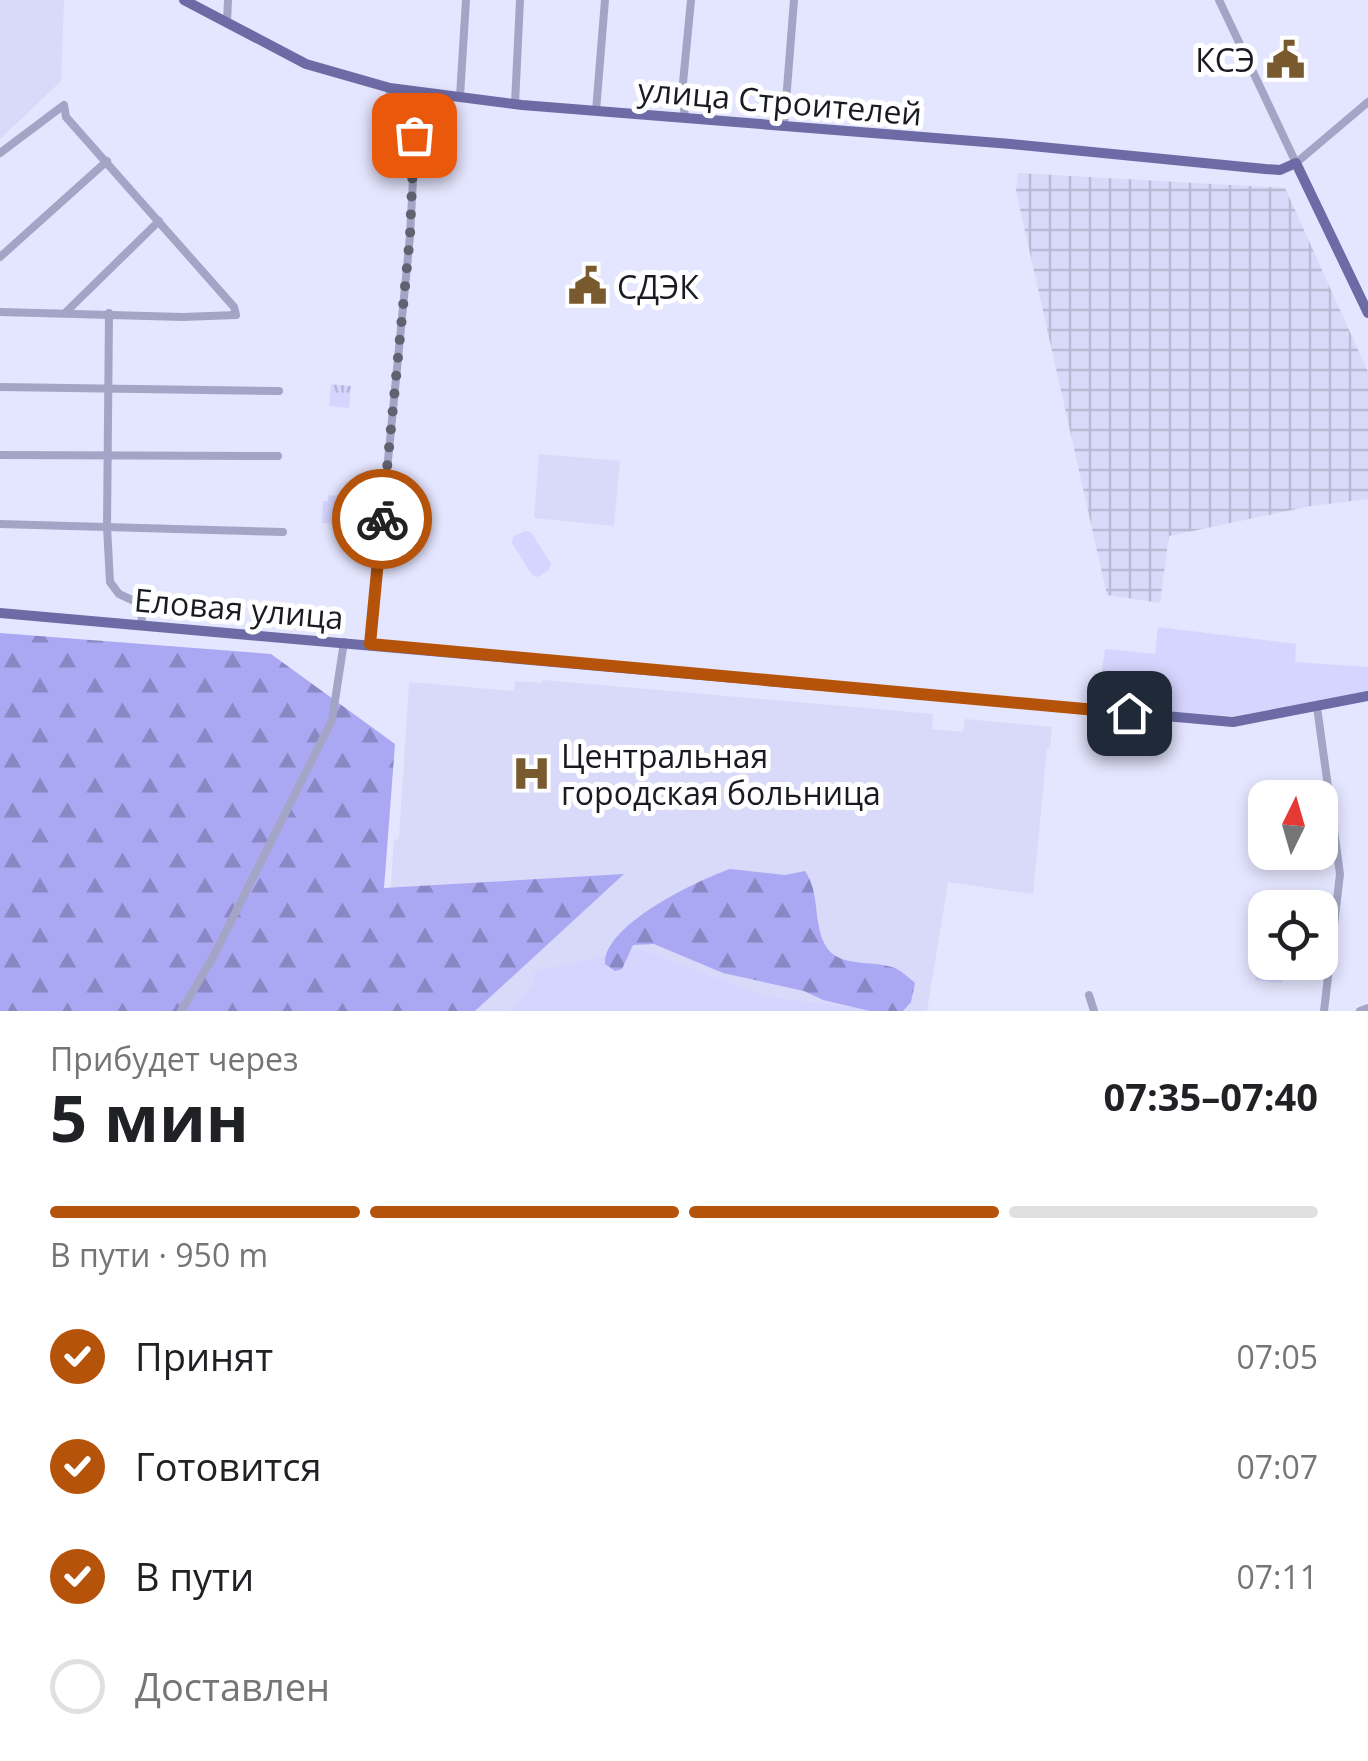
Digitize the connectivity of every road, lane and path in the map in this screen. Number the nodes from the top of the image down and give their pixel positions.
1 (184, 0) edge
2 (228, 0) edge
3 (466, 0) edge
4 (520, 0) edge
5 (605, 0) edge
6 (691, 0) edge
7 (794, 0) edge
8 (1219, 0) edge
9 (226, 23) junction
10 (390, 88) junction
11 (460, 96) junction
12 (1368, 102) edge
13 (515, 104) junction
14 (596, 111) junction
15 (685, 117) junction
16 (784, 127) junction
17 (0, 153) edge
18 (107, 161) junction
19 (1296, 163) junction
20 (159, 221) junction
21 (0, 257) edge
22 (0, 312) edge
23 (66, 312) junction
24 (109, 313) junction
25 (1368, 313) edge
26 (0, 387) edge
27 (107, 389) junction
28 (279, 391) dead end
29 (0, 455) edge
30 (278, 456) dead end
31 (107, 457) junction
32 (0, 524) edge
33 (107, 527) junction
34 (283, 532) dead end
35 (0, 612) edge
36 (142, 626) junction
37 (344, 642) junction
38 (370, 644) junction
39 (1368, 696) edge
40 (1318, 706) junction
41 (1089, 995) dead end
42 (1368, 1008) edge
43 (182, 1011) edge
44 (1094, 1011) edge
45 (1324, 1011) edge
46 (1360, 1011) edge

1 - 9 main road, улица Строителей
2 - 9 street
3 - 11 street
4 - 13 street
5 - 14 street
6 - 15 street
7 - 16 street
8 - 19 street
9 - 10 main road, улица Строителей
10 - 11 main road, улица Строителей
10 - 38 street
11 - 13 main road, улица Строителей
12 - 19 street
13 - 14 main road, улица Строителей
14 - 15 main road, улица Строителей
15 - 16 main road, улица Строителей
16 - 19 main road, улица Строителей
17 - 18 street
18 - 20 street
18 - 21 street
19 - 25 main road
20 - 23 street
20 - 24 street
22 - 23 street
23 - 24 street
24 - 27 street
26 - 27 street
27 - 28 street
27 - 31 street
29 - 31 street
30 - 31 street
31 - 33 street
32 - 33 street
33 - 34 street
33 - 36 street
35 - 36 main road, Еловая улица
36 - 37 main road, Еловая улица
37 - 38 main road, Еловая улица
37 - 43 street
38 - 40 main road, Еловая улица
39 - 40 main road, Еловая улица
40 - 45 street
41 - 44 street
42 - 46 street

